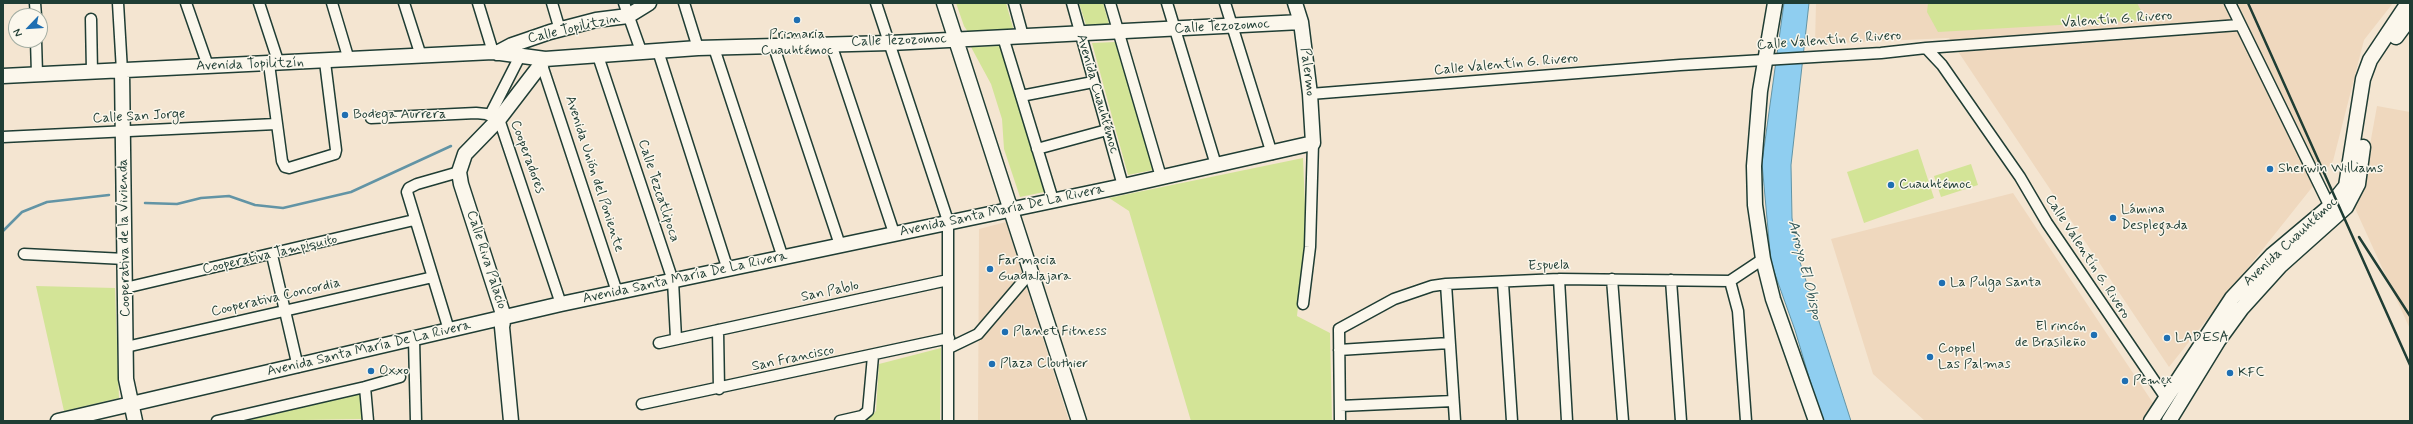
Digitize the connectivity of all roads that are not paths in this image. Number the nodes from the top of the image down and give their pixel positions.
1 (118, 3) edge
2 (186, 3) edge
3 (259, 3) edge
4 (332, 3) edge
5 (404, 3) edge
6 (478, 3) edge
7 (552, 3) edge
8 (649, 3) edge
9 (684, 3) edge
10 (876, 3) edge
11 (944, 3) edge
12 (1014, 3) edge
13 (1072, 3) edge
14 (1110, 3) edge
15 (1167, 3) edge
16 (1225, 3) edge
17 (1295, 3) edge
18 (1775, 3) edge
19 (2230, 3) edge
20 (2408, 3) edge
21 (626, 9) edge
22 (2410, 18) edge
23 (91, 20) dead end
24 (1301, 22) junction
25 (2239, 25) junction
26 (1232, 27) junction
27 (1174, 29) junction
28 (560, 30) junction
29 (1118, 32) junction
30 (1080, 33) junction
31 (1023, 36) junction
32 (1003, 37) junction
33 (956, 39) junction
34 (890, 43) junction
35 (831, 44) junction
36 (774, 47) junction
37 (36, 48) edge
38 (698, 48) junction
39 (714, 48) junction
40 (1926, 48) junction
41 (641, 51) junction
42 (658, 51) junction
43 (495, 53) junction
44 (421, 56) junction
45 (520, 56) junction
46 (598, 56) junction
47 (349, 60) junction
48 (1768, 60) junction
49 (325, 62) junction
50 (544, 62) junction
51 (274, 64) junction
52 (208, 66) junction
53 (122, 71) junction
54 (92, 72) junction
55 (37, 74) junction
56 (3, 76) edge
57 (1093, 82) junction
58 (1310, 94) junction
59 (1021, 96) junction
60 (494, 117) junction
61 (371, 118) dead end
62 (276, 124) junction
63 (1107, 130) junction
64 (124, 132) junction
65 (3, 137) edge
66 (1313, 143) junction
67 (1037, 149) junction
68 (1272, 154) junction
69 (1216, 165) junction
70 (458, 172) junction
71 (1161, 177) junction
72 (1123, 186) junction
73 (1052, 200) junction
74 (1010, 208) junction
75 (2332, 212) junction
76 (414, 220) junction
77 (948, 221) junction
78 (894, 233) junction
79 (840, 245) junction
80 (24, 254) dead end
81 (272, 255) junction
82 (125, 258) junction
83 (783, 258) junction
84 (1763, 259) junction
85 (728, 270) junction
86 (1031, 272) junction
87 (433, 277) junction
88 (1558, 279) junction
89 (1612, 279) junction
90 (948, 280) junction
91 (1671, 280) junction
92 (673, 281) junction
93 (1730, 281) junction
94 (2257, 281) junction
95 (1503, 282) junction
96 (1446, 284) junction
97 (125, 288) junction
98 (617, 292) junction
99 (561, 304) junction
100 (1303, 304) dead end
101 (286, 309) junction
102 (504, 317) junction
103 (449, 330) junction
104 (718, 330) junction
105 (676, 338) junction
106 (414, 339) junction
107 (659, 342) dead end
108 (949, 343) junction
109 (1449, 343) junction
110 (126, 347) junction
111 (1339, 350) junction
112 (873, 356) junction
113 (298, 366) junction
114 (2198, 374) junction
115 (400, 376) dead end
116 (365, 387) junction
117 (719, 389) junction
118 (2166, 398) junction
119 (1453, 401) junction
120 (642, 404) dead end
121 (130, 405) junction
122 (1340, 406) junction
123 (58, 421) edge
124 (134, 421) edge
125 (217, 421) edge
126 (368, 421) edge
127 (416, 421) edge
128 (511, 421) edge
129 (840, 421) edge
130 (948, 421) edge
131 (1079, 421) edge
132 (1340, 421) edge
133 (1455, 421) edge
134 (1512, 421) edge
135 (1567, 421) edge
136 (1623, 421) edge
137 (1681, 421) edge
138 (1746, 421) edge
139 (1816, 421) edge
140 (2151, 421) edge
141 (2163, 421) edge
142 (2169, 421) edge

1 - 53 street
2 - 52 street
3 - 51 street
4 - 47 street
5 - 44 street
6 - 43 street
7 - 28 street
8 - 21 street, Calle Topilitzin
9 - 38 street
10 - 34 street
11 - 33 street
12 - 31 street
13 - 30 street, Avenida Cuauhtémoc
14 - 29 street
15 - 27 street
16 - 26 street
17 - 24 street, Palermo
18 - 48 street
19 - 25 street
20 - 75 street, Avenida Cuauhtémoc
21 - 28 street, Calle Topilitzin
21 - 41 street
22 - 75 street, Avenida Cuauhtémoc
23 - 54 street
24 - 26 street, Calle Tezozomoc
24 - 58 street, Palermo
25 - 40 street, Valentín G. Rivero
25 - 75 street
26 - 27 street, Calle Tezozomoc
26 - 68 street
27 - 29 street, Calle Tezozomoc
27 - 69 street
28 - 43 street, Calle Topilitzin
29 - 30 street, Calle Tezozomoc
29 - 71 street
30 - 31 street, Calle Tezozomoc
30 - 57 street, Avenida Cuauhtémoc
31 - 32 street, Calle Tezozomoc
32 - 33 street, Calle Tezozomoc
32 - 59 street
33 - 34 street, Calle Tezozomoc
33 - 74 street
34 - 35 street, Calle Tezozomoc
34 - 77 street
35 - 36 street, Calle Tezozomoc
35 - 78 street
36 - 39 street, Calle Tezozomoc
36 - 79 street
37 - 55 street
38 - 39 street, Calle Tezozomoc
38 - 42 street, Calle Tezozomoc
39 - 83 street
40 - 48 street, Calle Valentín G. Rivero
40 - 118 street, Calle Valentín G. Rivero
41 - 42 street, Calle Tezozomoc
41 - 46 street, Calle Tezozomoc
42 - 85 street
43 - 44 street, Avenida Topilitzín
43 - 45 street, Calle Tezozomoc
44 - 47 street, Avenida Topilitzín
45 - 50 street, Calle Tezozomoc
45 - 60 street
46 - 50 street, Calle Tezozomoc
46 - 92 street, Calle Tezcatlipoca
47 - 49 street, Avenida Topilitzín
48 - 58 street, Calle Valentín G. Rivero
48 - 84 street
49 - 51 street, Avenida Topilitzín
49 - 62 street
50 - 60 street
50 - 98 street, Avenida Unión del Poniente
51 - 52 street, Avenida Topilitzín
51 - 62 street
52 - 53 street, Avenida Topilitzín
53 - 54 street, Avenida Topilitzín
53 - 64 street, Cooperativa de la Vivienda
54 - 55 street, Avenida Topilitzín
55 - 56 street, Avenida Topilitzín
57 - 59 street
57 - 63 street, Avenida Cuauhtémoc
58 - 66 street, Palermo
59 - 67 street
60 - 61 street, Cooperadores
60 - 70 street
60 - 99 street, Cooperadores
62 - 64 street, Calle San Jorge
63 - 67 street
63 - 72 street, Avenida Cuauhtémoc
64 - 65 street, Calle San Jorge
64 - 82 street, Cooperativa de la Vivienda
66 - 68 street, Avenida Santa María De La Rivera
66 - 100 street
67 - 73 street
68 - 69 street, Avenida Santa María De La Rivera
69 - 71 street, Avenida Santa María De La Rivera
70 - 76 street
70 - 102 street, Calle Riva Palacio
71 - 72 street, Avenida Santa María De La Rivera
72 - 73 street, Avenida Santa María De La Rivera
73 - 74 street, Avenida Santa María De La Rivera
74 - 77 street, Avenida Santa María De La Rivera
74 - 86 street
75 - 94 street, Avenida Cuauhtémoc
76 - 81 street, Cooperativa Tampiquito
76 - 87 street
77 - 78 street, Avenida Santa María De La Rivera
77 - 90 street
78 - 79 street, Avenida Santa María De La Rivera
79 - 83 street, Avenida Santa María De La Rivera
80 - 82 street
81 - 97 street, Cooperativa Tampiquito
81 - 101 street
82 - 97 street, Cooperativa de la Vivienda
83 - 85 street, Avenida Santa María De La Rivera
84 - 93 street
84 - 139 street
85 - 92 street, Avenida Santa María De La Rivera
86 - 108 street, San Francisco
86 - 131 street
87 - 101 street, Cooperativa Concordia
87 - 103 street
88 - 89 street, Espuela
88 - 95 street, Espuela
88 - 135 street
89 - 91 street, Espuela
89 - 136 street
90 - 104 street, San Pablo
90 - 108 street
91 - 93 street, Espuela
91 - 137 street
92 - 98 street, Avenida Santa María De La Rivera
92 - 105 street, Calle Tezcatlipoca
93 - 138 street
94 - 114 street, Avenida Cuauhtémoc
94 - 118 street, Avenida Cuauhtémoc
95 - 96 street, Espuela
95 - 134 street
96 - 109 street
96 - 111 street, Espuela
97 - 110 street, Cooperativa de la Vivienda
98 - 99 street, Avenida Santa María De La Rivera
99 - 102 street, Avenida Santa María De La Rivera
101 - 110 street, Cooperativa Concordia
101 - 113 street
102 - 103 street, Avenida Santa María De La Rivera
102 - 128 street, Calle Riva Palacio
103 - 106 street, Avenida Santa María De La Rivera
104 - 105 street, San Pablo
104 - 117 street
105 - 107 street, San Pablo
106 - 113 street, Avenida Santa María De La Rivera
106 - 127 street
108 - 112 street, San Francisco
108 - 130 street
109 - 111 street
109 - 119 street
110 - 121 street, Cooperativa de la Vivienda
111 - 122 street
112 - 117 street, San Francisco
112 - 129 street
113 - 121 street, Avenida Santa María De La Rivera
114 - 118 street
114 - 142 street, Avenida Cuauhtémoc
115 - 116 street
116 - 125 street
116 - 126 street
117 - 120 street, San Francisco
118 - 140 street, Avenida Cuauhtémoc
118 - 141 street
119 - 122 street
119 - 133 street
121 - 123 street, Avenida Santa María De La Rivera
121 - 124 street, Cooperativa de la Vivienda
122 - 132 street

